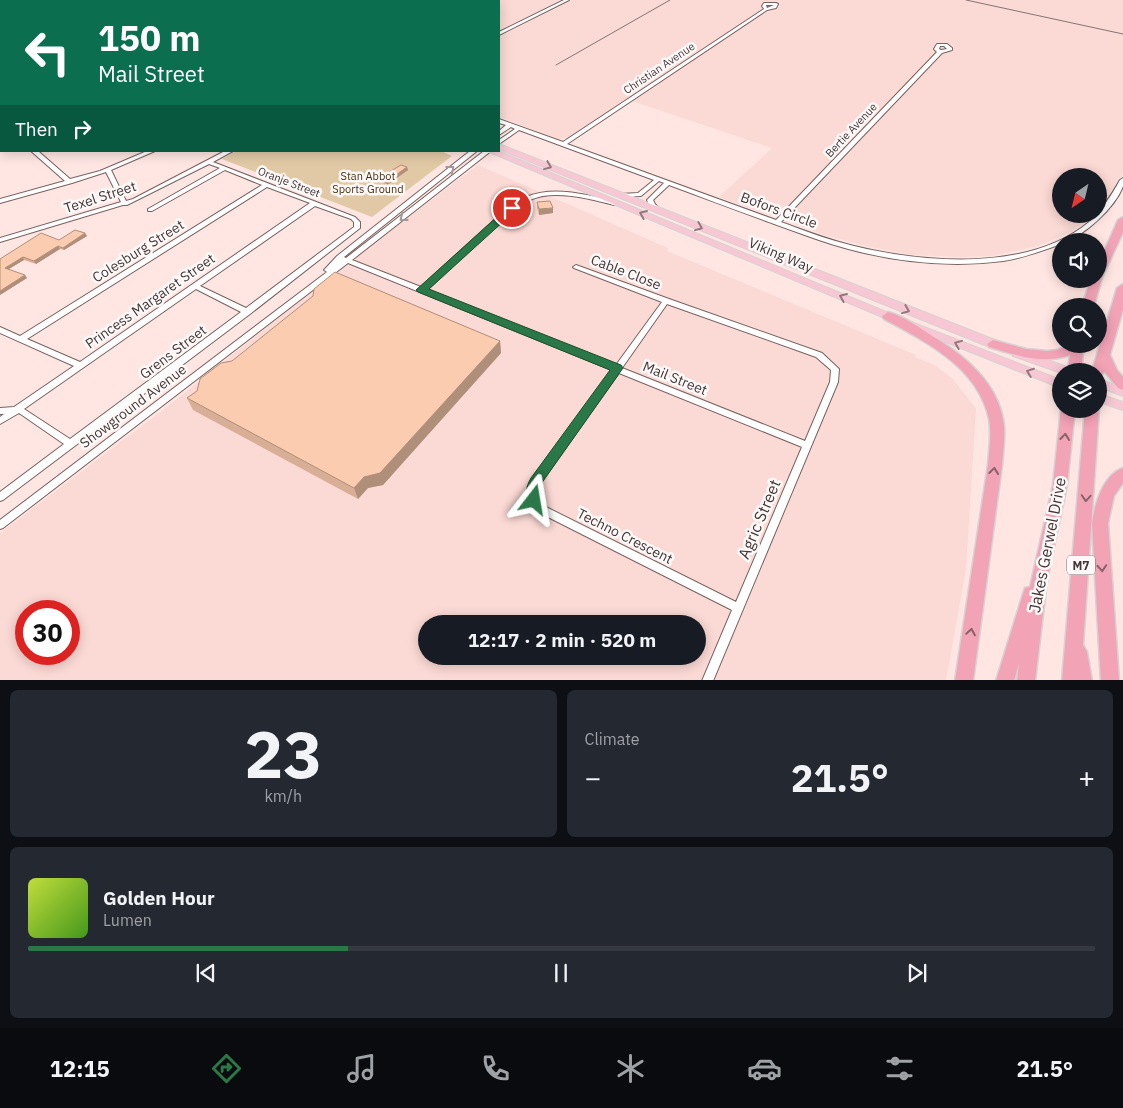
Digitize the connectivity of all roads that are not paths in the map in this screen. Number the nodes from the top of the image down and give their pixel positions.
1 (567, 0) edge
2 (766, 9) dead end
3 (500, 34) edge
4 (940, 52) dead end
5 (500, 121) edge
6 (510, 125) junction
7 (519, 128) junction
8 (500, 132) edge
9 (500, 141) edge
10 (564, 144) junction
11 (500, 146) edge
12 (35, 152) edge
13 (149, 152) edge
14 (228, 152) edge
15 (473, 152) edge
16 (488, 152) edge
17 (491, 152) edge
18 (210, 162) junction
19 (225, 168) junction
20 (108, 170) junction
21 (658, 179) junction
22 (1123, 180) edge
23 (70, 182) junction
24 (668, 183) junction
25 (267, 184) junction
26 (615, 194) junction
27 (1, 199) edge
28 (315, 203) junction
29 (125, 204) junction
30 (619, 204) junction
31 (150, 210) dead end
32 (660, 212) junction
33 (1123, 220) edge
34 (777, 223) junction
35 (358, 224) joint
36 (1077, 233) edge
37 (0, 240) edge
38 (1052, 245) edge
39 (361, 249) junction
40 (1107, 257) edge
41 (342, 259) junction
42 (356, 264) junction
43 (576, 267) dead end
44 (195, 286) junction
45 (1123, 288) edge
46 (422, 290) junction
47 (666, 301) junction
48 (247, 312) junction
49 (888, 316) junction
50 (0, 330) edge
51 (21, 339) junction
52 (1107, 340) edge
53 (994, 344) junction
54 (1064, 353) edge
55 (1103, 353) joint
56 (1101, 363) edge
57 (79, 366) junction
58 (1052, 366) edge
59 (617, 368) junction
60 (1052, 380) edge
61 (1123, 385) edge
62 (1107, 386) edge
63 (1123, 392) edge
64 (1107, 401) edge
65 (1123, 406) edge
66 (16, 410) junction
67 (0, 411) edge
68 (1067, 418) edge
69 (1091, 418) edge
70 (0, 421) edge
71 (71, 444) junction
72 (806, 445) junction
73 (1123, 474) edge
74 (0, 497) edge
75 (0, 525) edge
76 (1039, 580) junction
77 (738, 608) junction
78 (1075, 635) junction
79 (707, 680) edge
80 (964, 680) edge
81 (1005, 680) edge
82 (1026, 680) edge
83 (1071, 680) edge
84 (1084, 680) edge
85 (1110, 680) edge

1 - 3 street
2 - 10 street, Christian Avenue
4 - 34 street, Bertie Avenue
5 - 6 street, Bofors Circle
6 - 7 street, Bofors Circle
6 - 8 street
7 - 9 street
7 - 10 street, Bofors Circle
10 - 21 street, Bofors Circle
11 -> 26 main road, Viking Way
12 - 23 street
13 - 20 street
14 - 18 street, Texel Street
41 -> 15 street, Showground Avenue
16 -> 39 street, Showground Avenue
17 - 30 main road, Viking Way
18 - 19 street, Oranje Street
18 - 29 street, Texel Street
19 - 25 street, Oranje Street
19 - 31 street
20 - 23 street
20 - 29 street
21 - 24 street, Bofors Circle
21 - 26 street
22 - 36 street, Bofors Circle
23 - 27 street
24 - 32 street
24 - 34 street, Bofors Circle
25 - 28 street, Oranje Street
25 - 51 street, Colesburg Street
26 - 32 main road, Viking Way
28 - 35 street, Oranje Street
28 - 44 street, Princess Margaret Street
29 - 37 street, Texel Street
30 - 46 street
49 -> 30 main road, Viking Way
32 -> 53 main road, Viking Way
33 - 40 highway
34 - 38 street, Bofors Circle
35 - 48 street, Grens Street
39 - 41 street, Showground Avenue
39 - 42 street
41 - 42 street, Mail Street
41 - 75 street, Showground Avenue
42 - 46 street, Mail Street
43 - 47 street, Cable Close
44 - 48 street
44 - 57 street, Princess Margaret Street
45 - 52 highway
46 - 59 street, Mail Street
47 - 59 street, Techno Crescent
47 - 72 street, Agric Street
48 - 71 street, Grens Street
60 -> 49 main road, Viking Way
80 -> 49 highway
50 - 51 street
51 - 57 street
53 - 54 highway
53 - 58 main road, Viking Way
55 - 56 highway
55 - 61 highway
57 - 66 street, Princess Margaret Street
59 - 72 street, Mail Street
59 - 77 street, Techno Crescent
62 - 63 main road
64 - 65 main road
66 - 67 street
66 - 70 street, Princess Margaret Street
66 - 71 street
76 -> 68 highway, Jakes Gerwel Drive
69 -> 78 highway, Jakes Gerwel Drive / M7
71 - 74 street, Grens Street
72 - 77 street, Agric Street
73 -> 85 highway
76 - 81 highway
76 - 82 highway, Jakes Gerwel Drive
77 - 79 street, Agric Street
78 - 83 highway, Jakes Gerwel Drive / M7
78 - 84 highway

